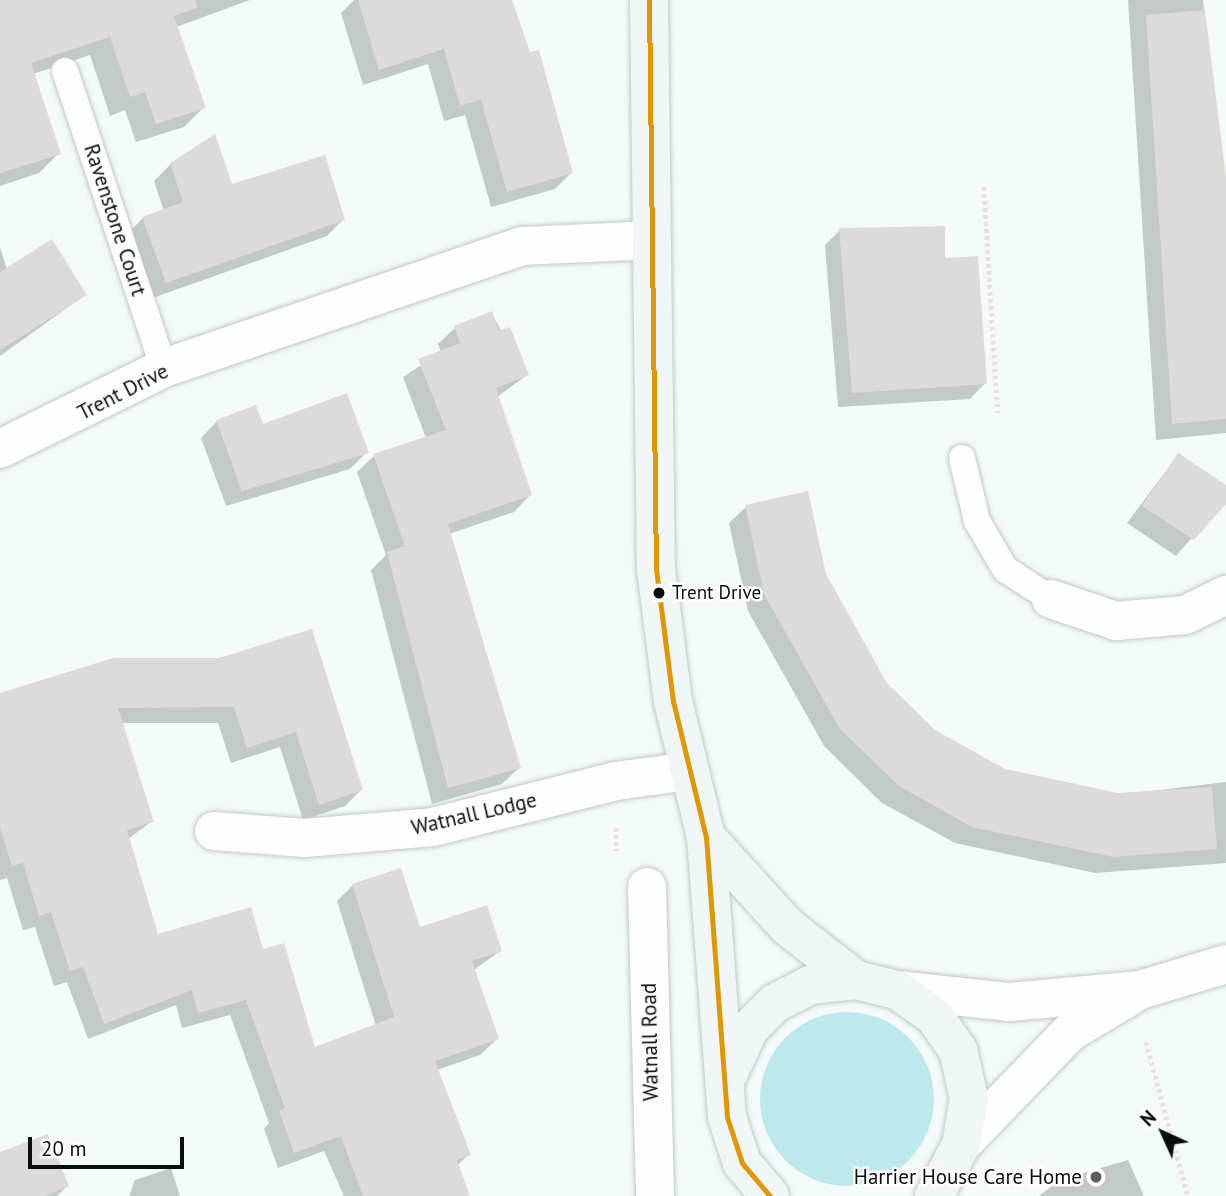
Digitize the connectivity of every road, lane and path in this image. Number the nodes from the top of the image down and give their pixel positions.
1 (649, 0) edge
2 (65, 71) dead end
3 (984, 187) dead end
4 (652, 240) junction
5 (164, 368) junction
6 (998, 412) dead end
7 (0, 449) edge
8 (962, 458) dead end
9 (1226, 595) edge
10 (1051, 599) joint
11 (689, 771) junction
12 (615, 781) junction
13 (214, 831) dead end
14 (706, 836) junction
15 (647, 887) joint
16 (1226, 964) edge
17 (856, 980) junction
18 (897, 990) junction
19 (1140, 990) junction
20 (1142, 1028) dead end
21 (728, 1075) junction
22 (939, 1178) edge
23 (655, 1196) edge
24 (770, 1196) edge
25 (1188, 1196) edge

1 - 4 main road
2 - 5 lane, Ravenstone Court
3 - 6 path
4 - 5 street, Trent Drive
4 - 11 main road
5 - 7 street, Trent Drive
8 - 10 lane
9 - 10 street
11 - 12 street, Watnall Lodge
11 - 14 main road
12 - 13 street, Watnall Lodge
12 - 15 path
14 - 17 main road
14 - 21 main road
15 - 23 street, Watnall Road
16 - 19 street
17 - 18 main road
17 - 21 main road
18 - 19 street
18 - 22 main road
19 - 22 street
20 - 25 path
21 - 24 main road

